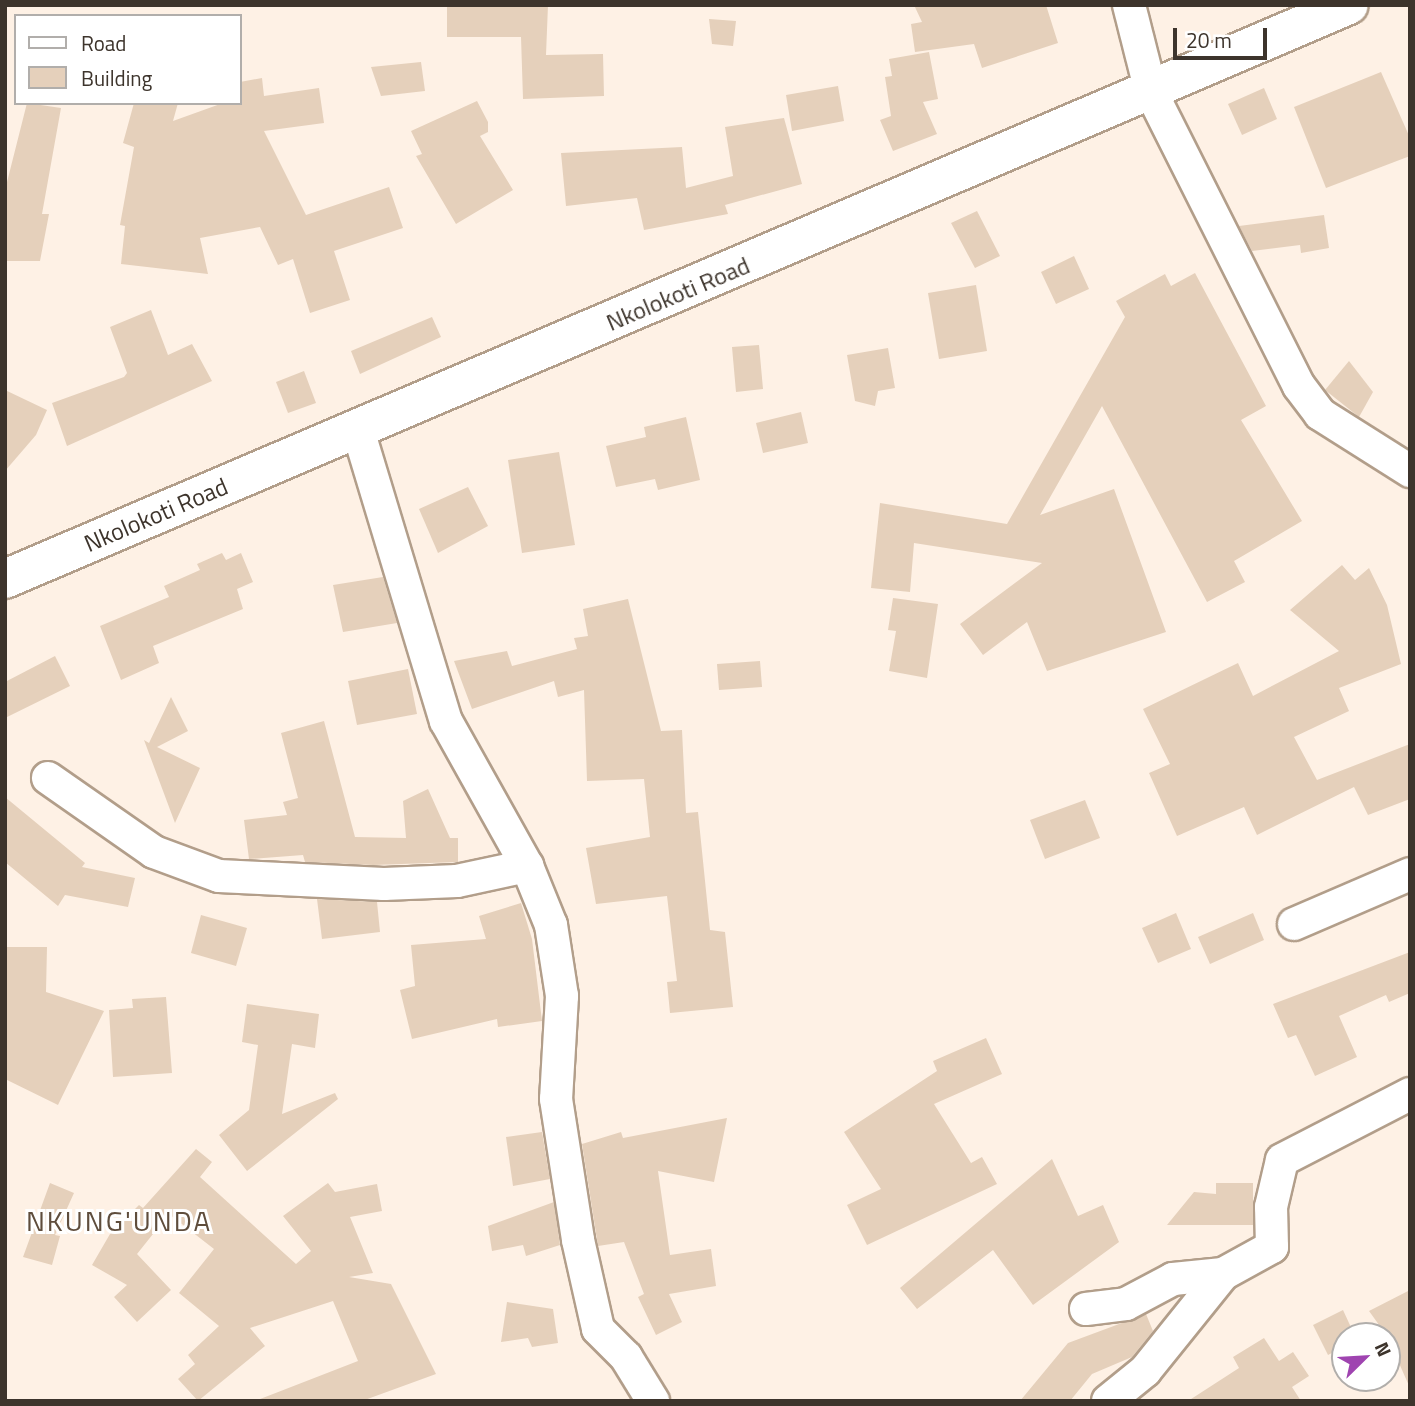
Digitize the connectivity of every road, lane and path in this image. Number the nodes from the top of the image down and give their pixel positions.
1 (1129, 5) edge
2 (1349, 5) edge
3 (1151, 92) junction
4 (358, 430) junction
5 (1410, 471) edge
6 (5, 579) edge
7 (48, 778) dead end
8 (527, 866) junction
9 (1410, 874) edge
10 (1294, 924) dead end
11 (1410, 1094) edge
12 (1223, 1274) junction
13 (1086, 1309) dead end
14 (653, 1401) edge
15 (1108, 1401) edge

1 - 3 street
2 - 3 main road, Nkolokoti Road
3 - 4 main road, Nkolokoti Road
3 - 5 street
4 - 6 main road, Nkolokoti Road
4 - 8 street
7 - 8 street
8 - 14 street
9 - 10 street
11 - 12 street
12 - 13 street
12 - 15 street

